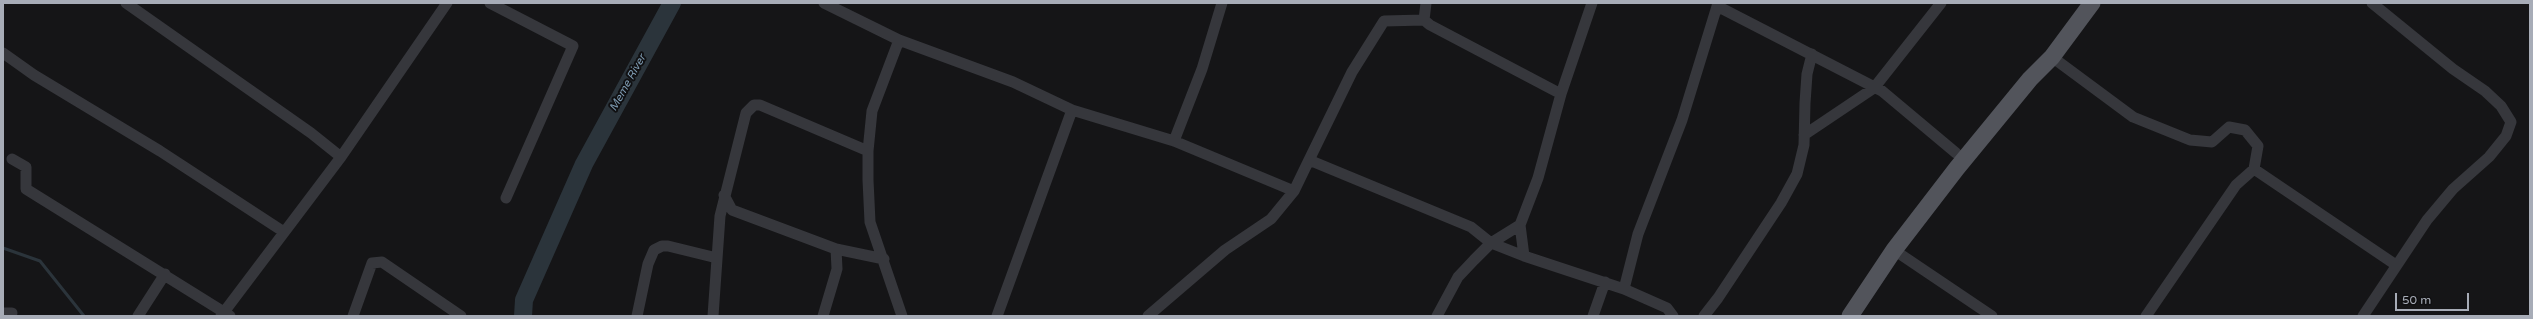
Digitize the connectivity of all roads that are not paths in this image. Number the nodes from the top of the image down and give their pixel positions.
1 (126, 3) edge
2 (447, 3) edge
3 (490, 3) edge
4 (824, 3) edge
5 (1222, 3) edge
6 (1426, 3) edge
7 (1592, 3) edge
8 (1941, 3) edge
9 (2079, 3) edge
10 (2092, 3) edge
11 (2372, 3) edge
12 (1718, 4) edge
13 (1424, 20) junction
14 (899, 40) junction
15 (3, 53) edge
16 (1812, 54) junction
17 (2052, 56) junction
18 (1874, 88) junction
19 (1561, 94) junction
20 (1072, 110) junction
21 (1804, 135) junction
22 (1174, 141) junction
23 (868, 151) junction
24 (1956, 153) junction
25 (341, 157) junction
26 (12, 159) dead end
27 (1309, 160) junction
28 (2254, 169) junction
29 (1294, 191) junction
30 (724, 195) junction
31 (506, 198) dead end
32 (732, 210) junction
33 (720, 216) junction
34 (1520, 225) junction
35 (284, 232) junction
36 (1491, 243) junction
37 (836, 249) junction
38 (1894, 250) junction
39 (1524, 256) junction
40 (716, 258) junction
41 (884, 259) junction
42 (2396, 264) junction
43 (165, 274) junction
44 (1605, 282) junction
45 (1624, 289) junction
46 (225, 315) edge
47 (138, 316) edge
48 (353, 316) edge
49 (461, 316) edge
50 (637, 316) edge
51 (713, 316) edge
52 (823, 316) edge
53 (902, 316) edge
54 (997, 316) edge
55 (1148, 316) edge
56 (1437, 316) edge
57 (1593, 316) edge
58 (1673, 316) edge
59 (1704, 316) edge
60 (1839, 316) edge
61 (1850, 316) edge
62 (1992, 316) edge
63 (2146, 316) edge
64 (2363, 316) edge

1 - 25 street
2 - 25 street
3 - 31 street
4 - 14 street
5 - 22 street
6 - 13 street
7 - 19 street
8 - 18 street
9 - 24 main road
10 - 17 main road
11 - 42 street
12 - 16 street
12 - 45 street
13 - 19 street
13 - 27 street
14 - 20 street
14 - 23 street
15 - 35 street
16 - 18 street
16 - 21 street
17 - 28 street
17 - 38 main road
18 - 21 street
18 - 24 street
19 - 34 street
20 - 22 street
20 - 54 street
21 - 59 street
22 - 29 street
23 - 30 street
23 - 41 street
24 - 60 main road
25 - 35 street
26 - 43 street
27 - 29 street
27 - 36 street
28 - 42 street
28 - 63 street
29 - 55 street
30 - 32 street
30 - 33 street
32 - 33 street
32 - 37 street
33 - 40 street
34 - 36 street
34 - 39 street
35 - 46 street
36 - 39 street
36 - 56 street
37 - 41 street
37 - 52 street
38 - 61 main road
38 - 62 street
39 - 44 street
40 - 50 street
40 - 51 street
41 - 53 street
42 - 64 street
43 - 46 street
43 - 47 street
44 - 45 street
44 - 57 street
45 - 58 street
48 - 49 street

